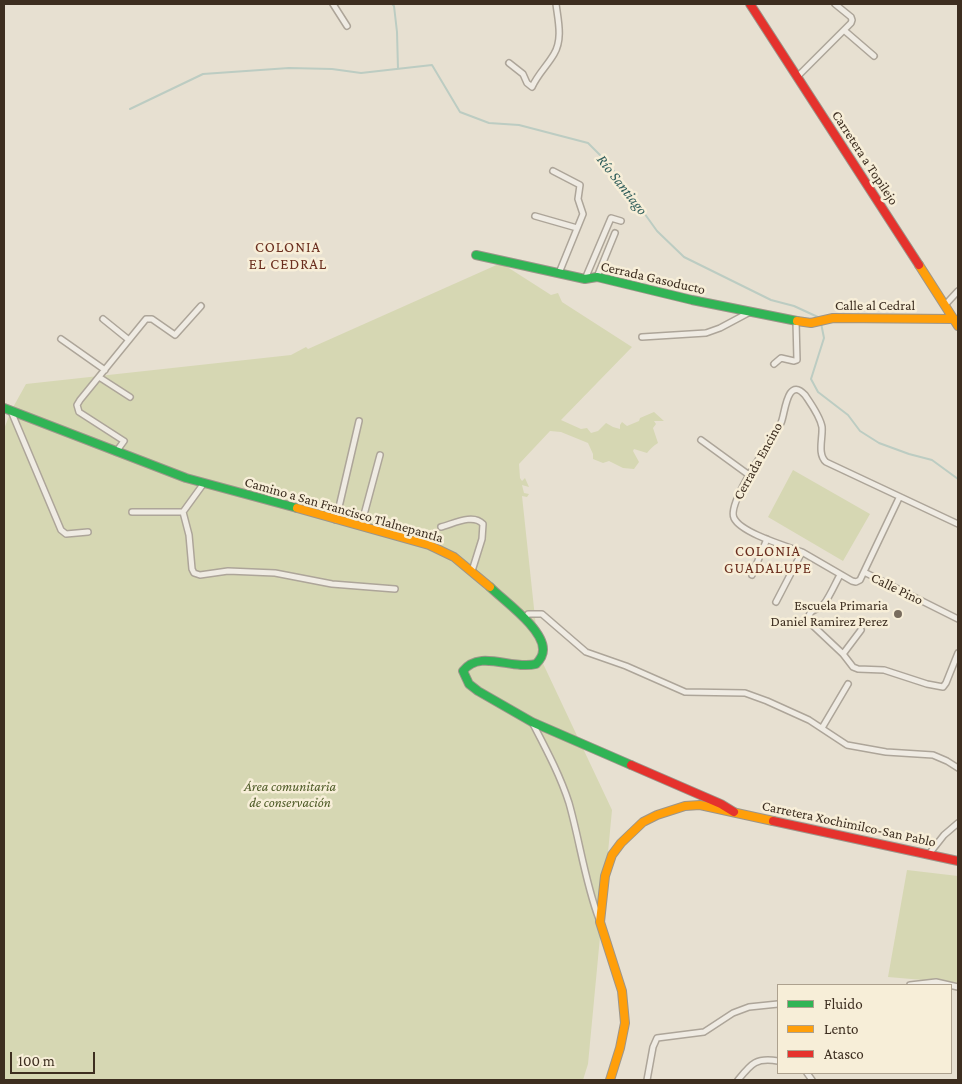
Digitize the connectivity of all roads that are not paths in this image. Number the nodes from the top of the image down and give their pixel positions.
1 (333, 4) edge
2 (556, 4) edge
3 (750, 4) edge
4 (835, 4) edge
5 (347, 26) dead end
6 (845, 31) junction
7 (874, 56) dead end
8 (509, 63) dead end
9 (797, 77) junction
10 (553, 171) dead end
11 (535, 216) dead end
12 (621, 221) dead end
13 (577, 228) junction
14 (615, 232) dead end
15 (476, 254) dead end
16 (559, 273) junction
17 (597, 276) junction
18 (586, 279) junction
19 (958, 292) edge
20 (945, 305) junction
21 (201, 306) dead end
22 (750, 312) junction
23 (103, 319) dead end
24 (796, 321) junction
25 (956, 322) edge
26 (642, 336) dead end
27 (61, 339) dead end
28 (129, 340) junction
29 (774, 364) dead end
30 (105, 370) junction
31 (99, 377) junction
32 (130, 397) dead end
33 (7, 410) edge
34 (359, 421) dead end
35 (701, 440) dead end
36 (116, 452) junction
37 (380, 455) dead end
38 (749, 476) junction
39 (204, 483) junction
40 (900, 498) junction
41 (132, 512) dead end
42 (183, 512) junction
43 (732, 514) joint
44 (336, 520) junction
45 (958, 524) edge
46 (361, 526) junction
47 (441, 527) dead end
48 (88, 532) dead end
49 (767, 539) junction
50 (802, 552) junction
51 (472, 571) junction
52 (864, 572) junction
53 (752, 575) dead end
54 (840, 575) junction
55 (395, 589) dead end
56 (776, 602) dead end
57 (525, 619) junction
58 (958, 619) edge
59 (861, 630) dead end
60 (958, 653) edge
61 (843, 654) junction
62 (848, 684) dead end
63 (532, 722) junction
64 (822, 728) junction
65 (958, 768) edge
66 (734, 812) junction
67 (958, 824) edge
68 (929, 854) junction
69 (958, 861) edge
70 (601, 925) junction
71 (919, 984) edge
72 (945, 984) edge
73 (777, 1004) edge
74 (777, 1061) edge
75 (610, 1080) edge
76 (647, 1080) edge
77 (738, 1080) edge

1 - 5 street
2 - 8 street
3 - 9 street, Carretera a Topilejo
4 - 6 street
6 - 7 street
6 - 9 street
9 - 20 street, Carretera a Topilejo
10 - 13 street
11 - 13 street
12 - 18 street
13 - 16 street
14 - 17 street
15 - 16 street, Cerrada Gasoducto
16 - 18 street, Cerrada Gasoducto
17 - 18 street, Cerrada Gasoducto
17 - 22 street, Cerrada Gasoducto
19 - 20 street
20 - 25 street, Carretera a Topilejo
21 - 28 street
22 - 24 street, Cerrada Gasoducto
22 - 26 street
23 - 28 street
24 - 25 street, Calle al Cedral
24 - 29 street
27 - 30 street
28 - 30 street
30 - 31 street
31 - 32 street
31 - 36 street
33 - 36 street, Camino a San Francisco Tlalnepantla
33 - 48 street
34 - 44 street
35 - 38 street
36 - 39 street, Camino a San Francisco Tlalnepantla
37 - 46 street
38 - 40 street, Cerrada Encino
38 - 43 street, Cerrada Encino
39 - 42 street
39 - 44 street, Camino a San Francisco Tlalnepantla
40 - 45 street
40 - 52 street
41 - 42 street
42 - 55 street
43 - 49 street, Calle Pino
44 - 46 street, Camino a San Francisco Tlalnepantla
46 - 51 street, Camino a San Francisco Tlalnepantla
47 - 51 street
49 - 50 street, Calle Pino
49 - 53 street
50 - 54 street, Calle Pino
50 - 56 street
51 - 57 street, Camino a San Francisco Tlalnepantla
52 - 54 street, Calle Pino
52 - 58 street, Calle Pino
54 - 61 street
57 - 63 street, Camino a San Francisco Tlalnepantla
57 - 64 street
59 - 61 street
60 - 61 street
62 - 64 street
63 - 66 street, Camino a San Francisco Tlalnepantla
63 - 70 street
64 - 65 street
66 - 68 street, Carretera Xochimilco-San Pablo
66 - 70 street, Carretera Xochimilco-San Pablo
67 - 68 street
68 - 69 street, Carretera Xochimilco-San Pablo
70 - 75 street
71 - 72 street
73 - 76 street
74 - 77 street

